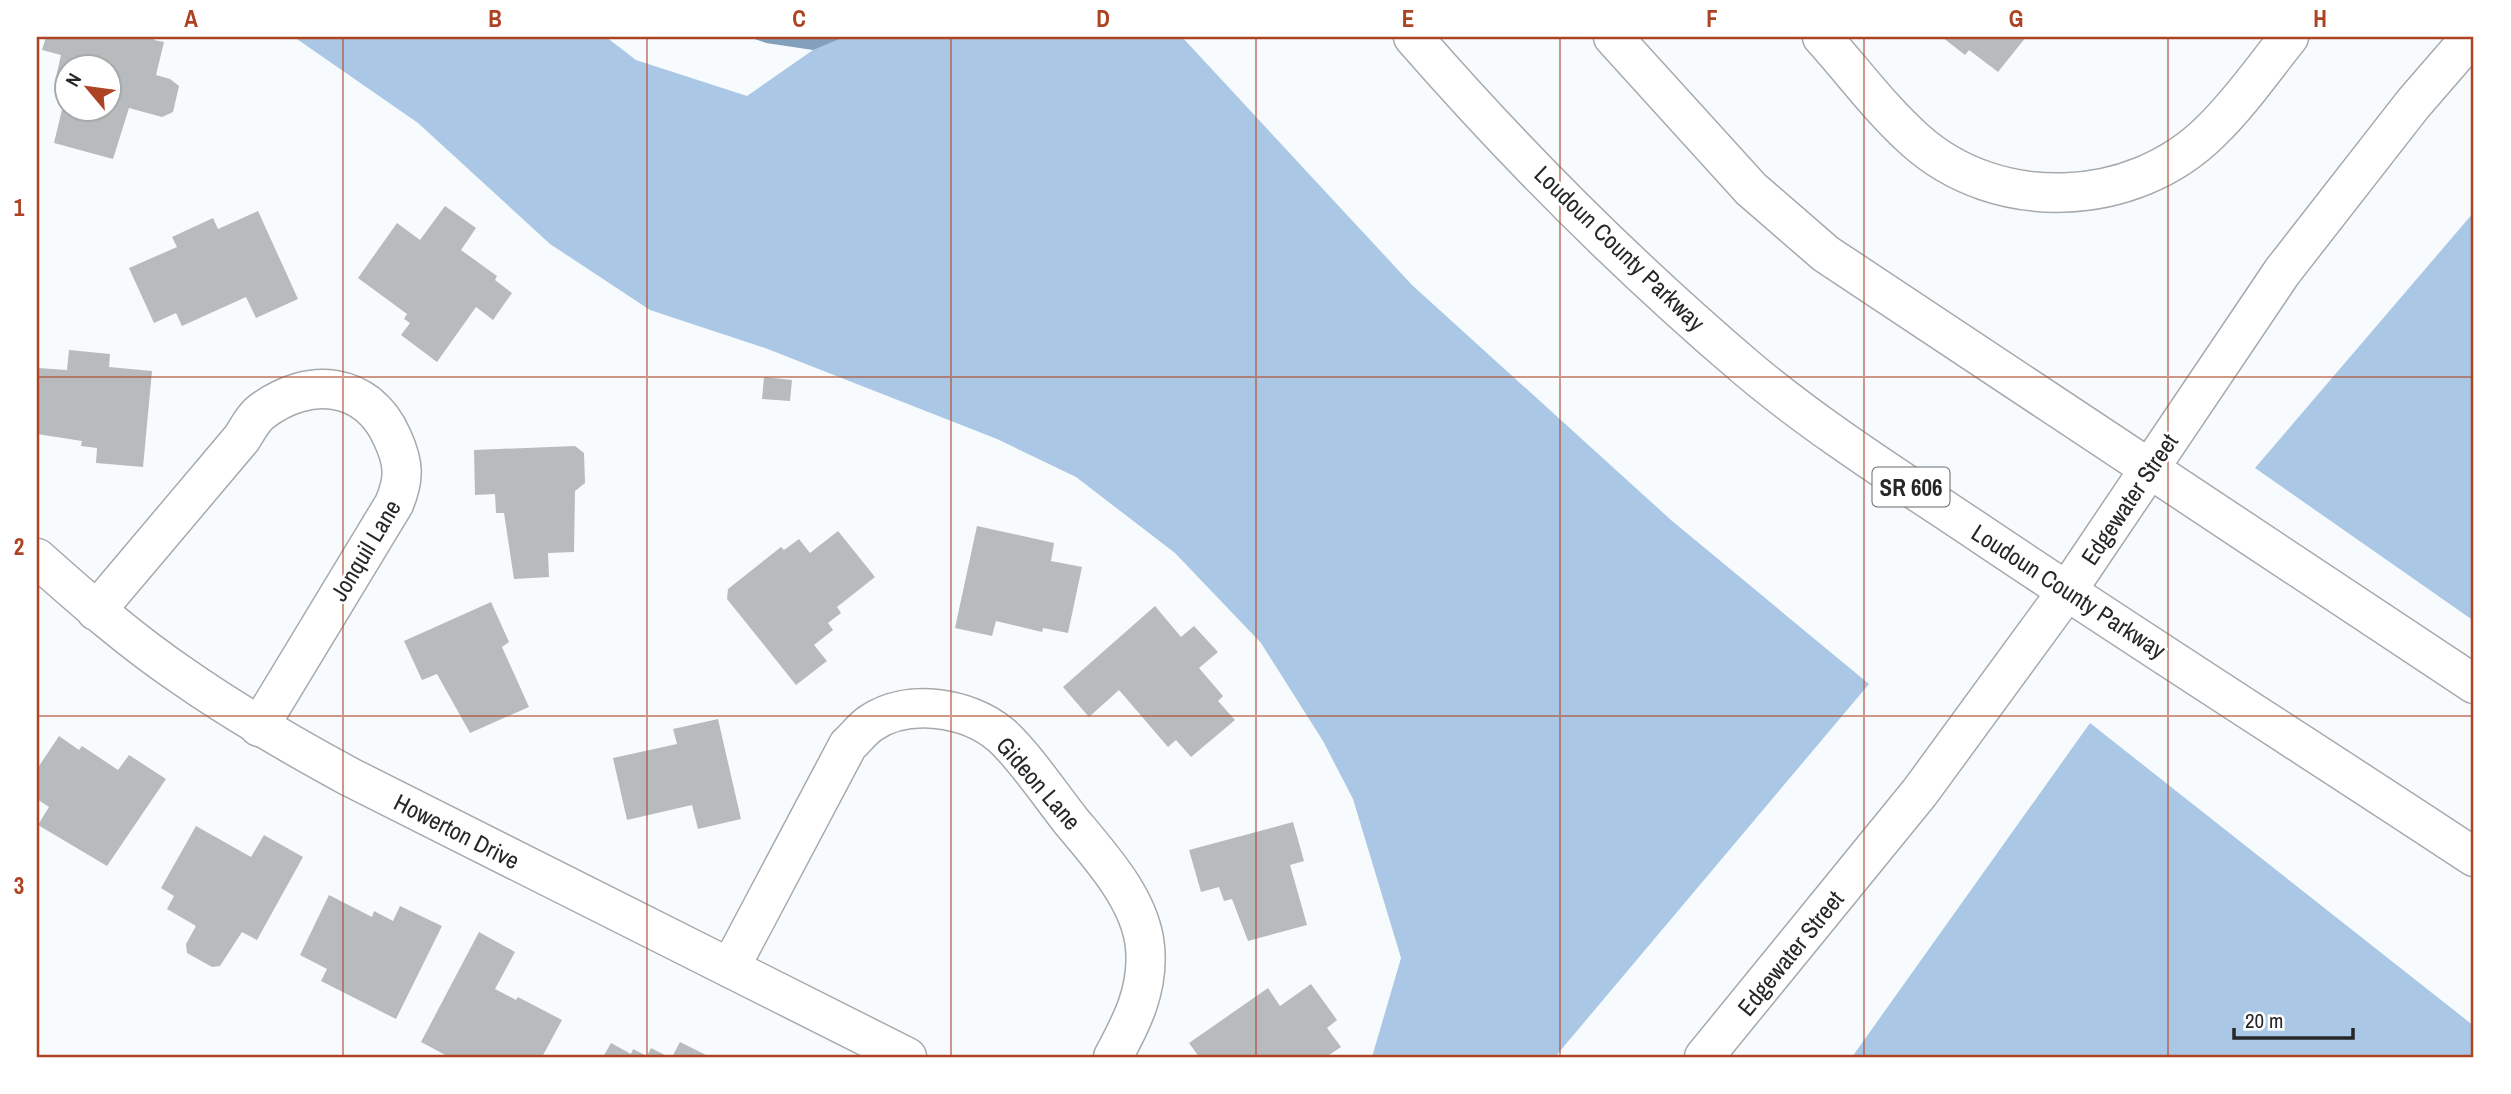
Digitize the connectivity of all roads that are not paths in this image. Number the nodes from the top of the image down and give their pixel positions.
1 (1413, 37) edge
2 (1613, 37) edge
3 (1822, 37) edge
4 (2289, 37) edge
5 (2471, 37) edge
6 (2149, 469) junction
7 (37, 558) edge
8 (2067, 591) junction
9 (96, 611) junction
10 (2474, 684) edge
11 (259, 727) junction
12 (2474, 857) edge
13 (730, 968) junction
14 (907, 1057) edge
15 (1113, 1057) edge
16 (1704, 1057) edge

1 - 8 street, Loudoun County Parkway / SR 606
2 - 6 street
3 - 4 street
5 - 6 street, Edgewater Street
6 - 8 street, Edgewater Street
6 - 10 street
7 - 9 street, Howerton Drive
8 - 12 street, Loudoun County Parkway / SR 606
8 - 16 street, Edgewater Street
9 - 11 street, Howerton Drive
9 - 11 street, Jonquil Lane
11 - 13 street, Howerton Drive
13 - 14 street, Howerton Drive
13 - 15 street, Gideon Lane

